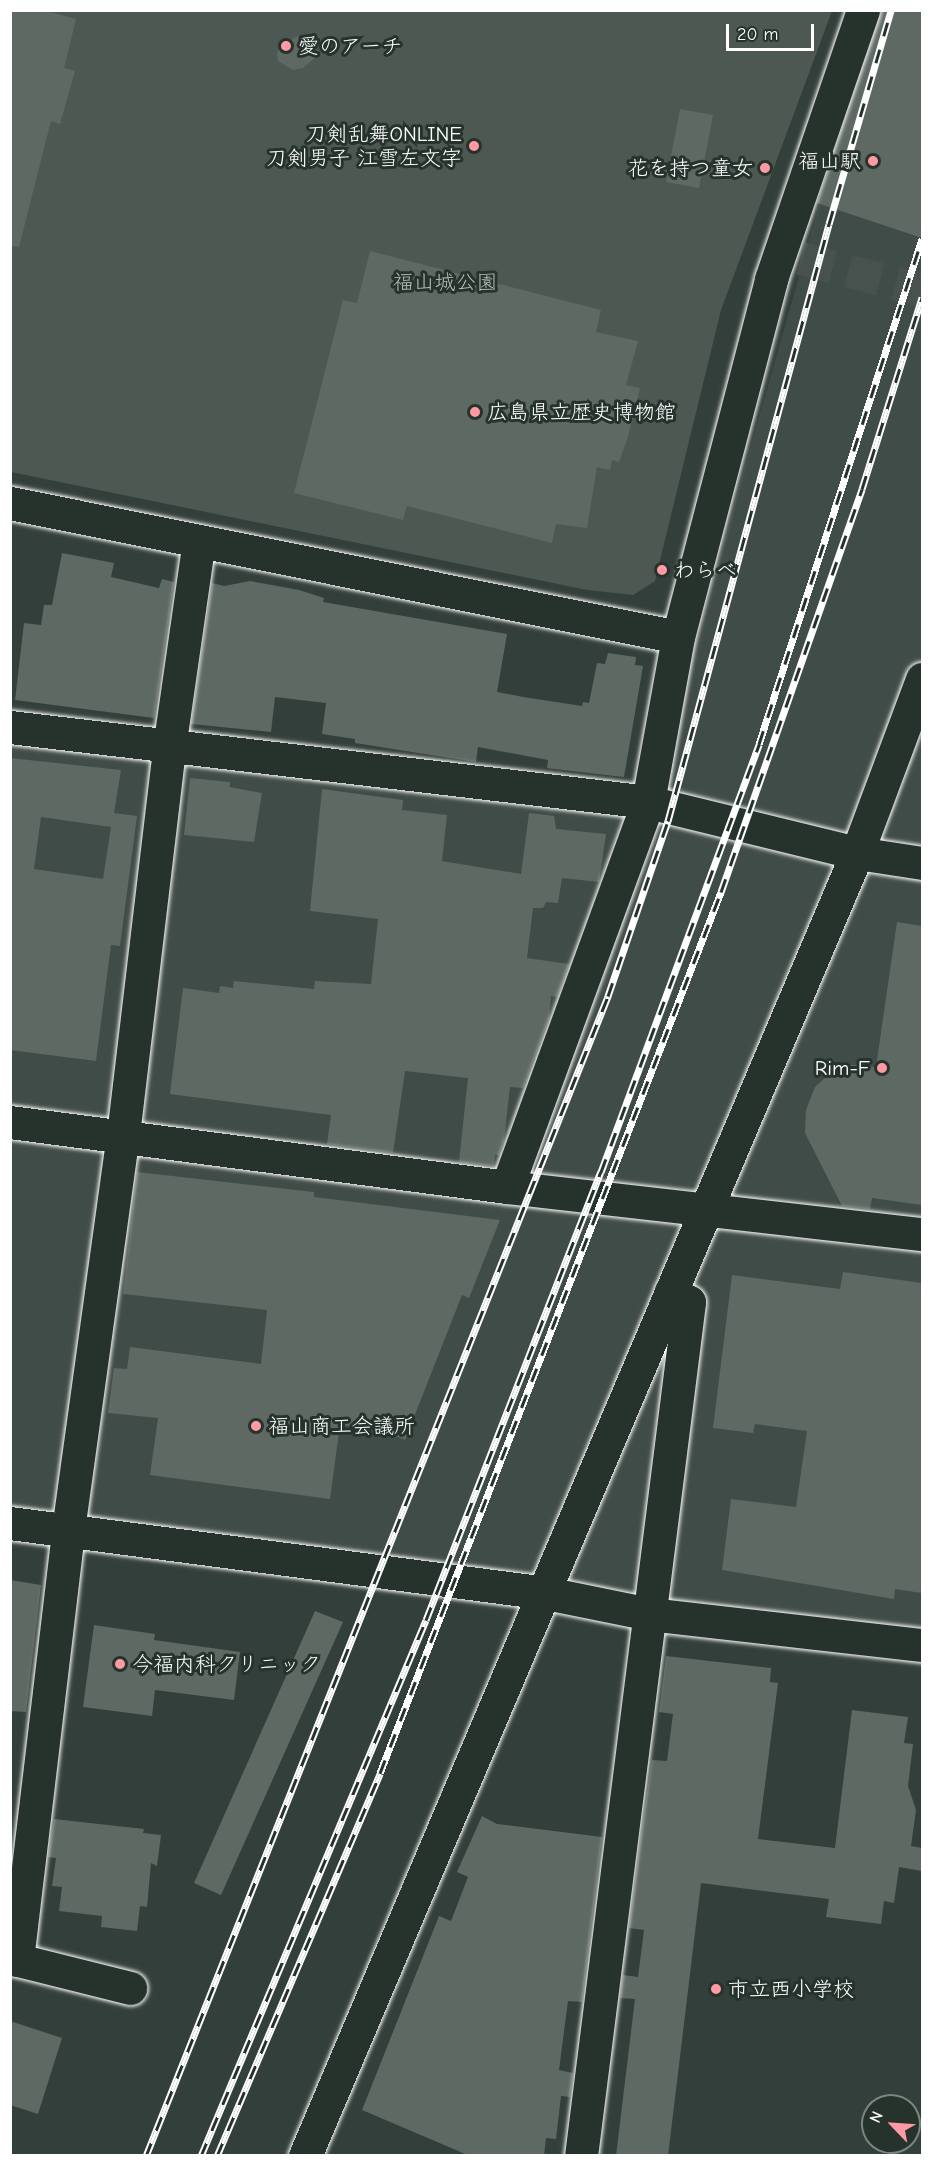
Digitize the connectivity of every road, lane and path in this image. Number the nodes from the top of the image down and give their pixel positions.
1 (863, 10) edge
2 (10, 504) edge
3 (199, 541) junction
4 (678, 637) junction
5 (922, 679) edge
6 (10, 727) edge
7 (169, 748) junction
8 (648, 802) junction
9 (857, 853) junction
10 (922, 863) edge
11 (10, 1122) edge
12 (123, 1135) junction
13 (507, 1187) junction
14 (705, 1211) junction
15 (922, 1234) edge
16 (671, 1292) junction
17 (10, 1523) edge
18 (68, 1530) junction
19 (546, 1593) junction
20 (649, 1614) junction
21 (922, 1645) edge
22 (22, 1812) edge
23 (14, 1959) edge
24 (130, 1988) dead end
25 (305, 2156) edge
26 (581, 2156) edge

1 - 4 street
2 - 3 street
3 - 4 street
3 - 7 street
4 - 8 street
5 - 9 street
6 - 7 street
7 - 8 street
7 - 12 street
8 - 9 street
8 - 13 street
9 - 10 street
9 - 14 street
11 - 12 street
12 - 13 street
12 - 18 street
13 - 14 street
14 - 15 street
14 - 16 street
16 - 19 street
16 - 20 street
17 - 18 street
18 - 19 street
18 - 22 street
19 - 20 street
19 - 25 street
20 - 21 street
20 - 26 street
22 - 23 street
23 - 24 street

